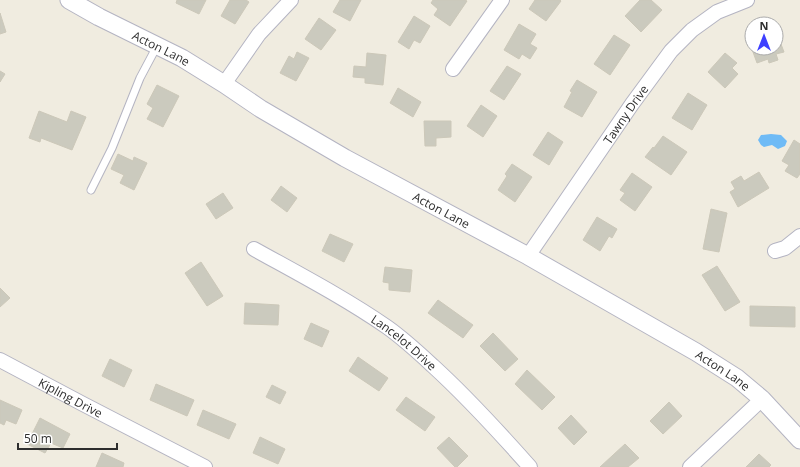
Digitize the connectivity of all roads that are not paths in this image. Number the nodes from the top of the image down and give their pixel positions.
1 (69, 0) edge
2 (291, 0) edge
3 (502, 0) edge
4 (747, 0) edge
5 (157, 46) junction
6 (453, 69) dead end
7 (224, 84) junction
8 (91, 190) dead end
9 (800, 236) edge
10 (254, 249) dead end
11 (775, 251) dead end
12 (528, 256) junction
13 (0, 360) edge
14 (762, 399) junction
15 (800, 440) edge
16 (205, 467) edge
17 (530, 467) edge
18 (690, 467) edge

1 - 5 street, Acton Lane
2 - 7 street
3 - 6 street
4 - 12 street, Tawny Drive
5 - 7 street, Acton Lane
5 - 8 lane
7 - 12 street, Acton Lane
9 - 11 street
10 - 17 street, Lancelot Drive
12 - 14 street, Acton Lane
13 - 16 street, Kipling Drive
14 - 15 street, Acton Lane
14 - 18 street

